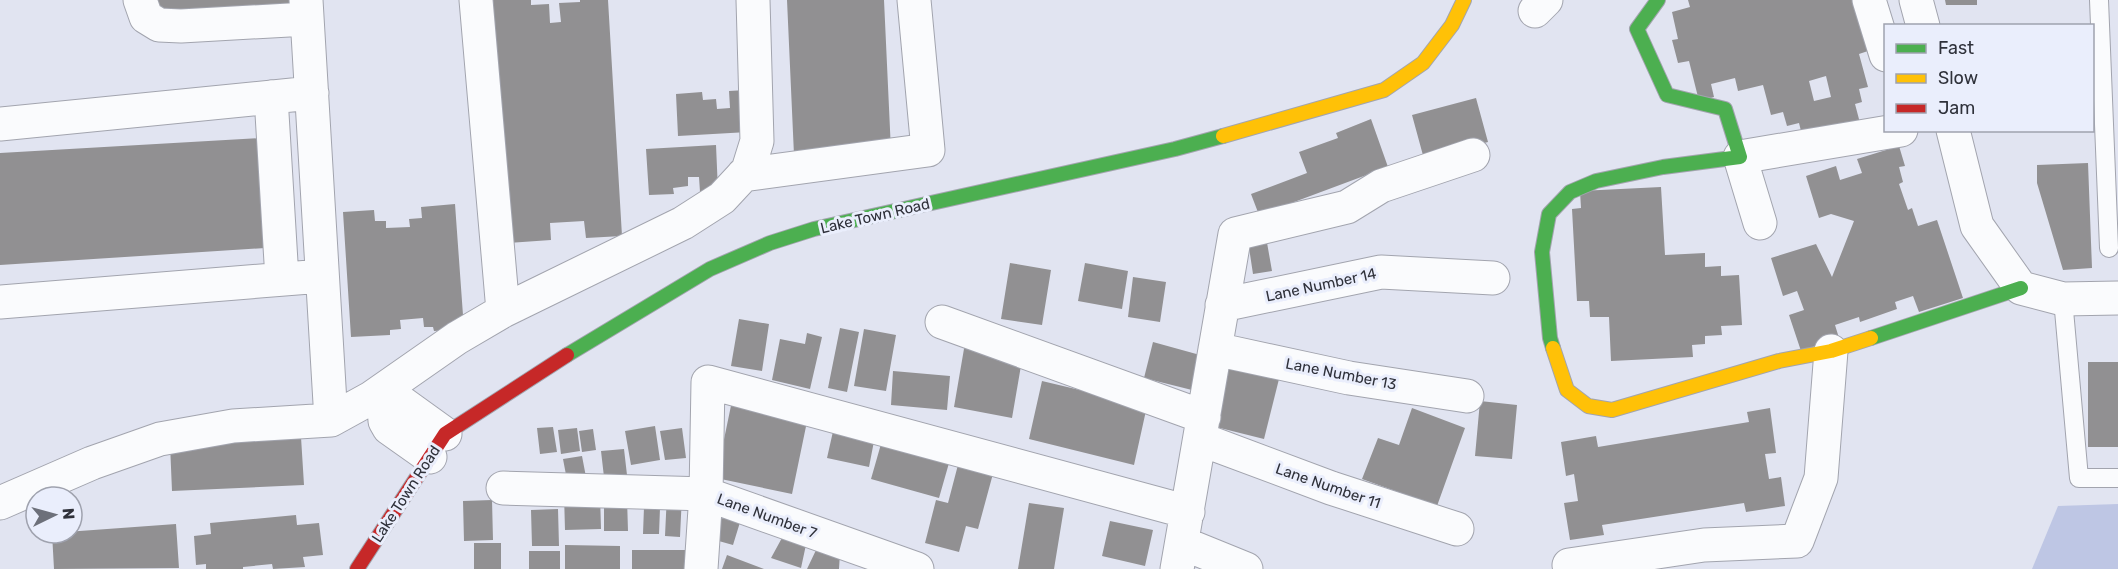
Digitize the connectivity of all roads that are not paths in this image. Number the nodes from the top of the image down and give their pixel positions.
1 (140, 0) edge
2 (476, 0) edge
3 (753, 0) edge
4 (914, 0) edge
5 (1464, 0) edge
6 (1658, 0) edge
7 (1869, 0) edge
8 (1916, 0) edge
9 (2099, 0) edge
10 (307, 10) edge
11 (1922, 24) edge
12 (1884, 49) edge
13 (312, 93) junction
14 (271, 98) junction
15 (0, 124) edge
16 (1889, 132) edge
17 (1954, 132) edge
18 (1473, 155) dead end
19 (1740, 157) junction
20 (743, 175) junction
21 (1760, 223) dead end
22 (2109, 248) dead end
23 (322, 276) junction
24 (1493, 278) dead end
25 (282, 279) junction
26 (2021, 288) junction
27 (2063, 298) junction
28 (2118, 298) edge
29 (0, 302) edge
30 (1222, 305) junction
31 (504, 311) junction
32 (942, 322) dead end
33 (1215, 349) junction
34 (1831, 351) junction
35 (1467, 396) dead end
36 (378, 403) junction
37 (331, 420) junction
38 (1202, 428) junction
39 (437, 446) junction
40 (2118, 478) edge
41 (503, 488) dead end
42 (706, 494) junction
43 (0, 503) edge
44 (1457, 529) dead end
45 (1183, 541) edge
46 (1791, 555) edge
47 (1569, 565) dead end
48 (357, 569) edge
49 (701, 569) edge
50 (917, 569) edge
51 (1246, 569) edge

1 - 10 street
2 - 31 street
3 - 20 street
4 - 20 street
5 - 39 street, Lake Town Road
6 - 19 street
7 - 12 street
8 - 11 street
9 - 22 lane
10 - 13 street
13 - 14 street
13 - 23 street
14 - 15 street
14 - 25 street
16 - 19 street
17 - 26 street
18 - 30 street
19 - 21 street
19 - 34 street
20 - 31 street
23 - 25 street
23 - 37 street
24 - 30 street, Lane Number 14
25 - 29 street
26 - 27 street
26 - 34 street
27 - 28 street
27 - 40 lane
30 - 33 street
31 - 36 street
32 - 38 street, Lane Number 11
33 - 35 street, Lane Number 13
33 - 38 street
34 - 46 street
36 - 37 street
36 - 39 street
37 - 43 street
38 - 44 street, Lane Number 11
38 - 45 street
39 - 48 street, Lake Town Road
41 - 42 street, Lane Number 7
42 - 45 street
42 - 49 street
42 - 50 street, Lane Number 7
45 - 51 street
46 - 47 street

